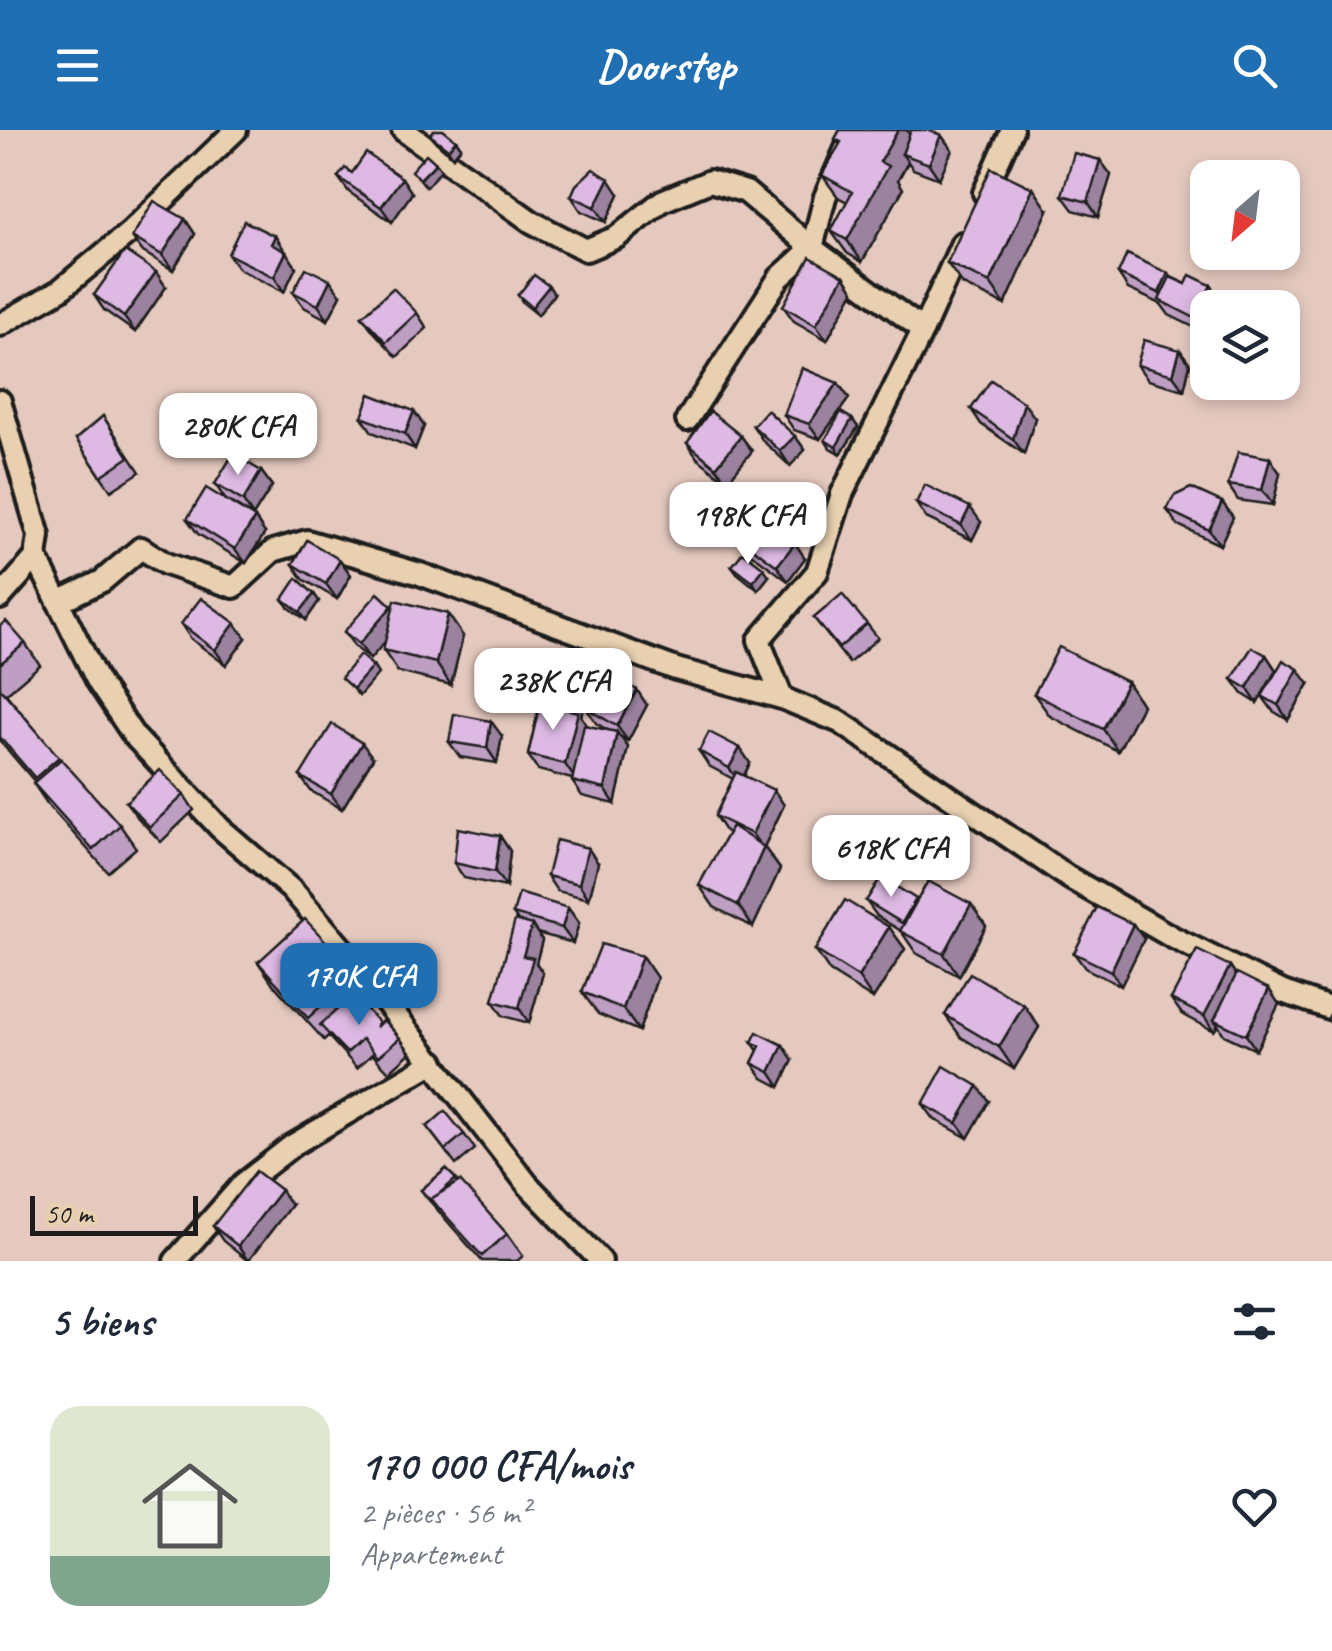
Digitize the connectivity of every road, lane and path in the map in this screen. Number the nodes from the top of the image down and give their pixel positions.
1 (236, 130) edge
2 (403, 130) edge
3 (854, 130) edge
4 (1012, 130) edge
5 (812, 248) junction
6 (0, 325) edge
7 (923, 330) junction
8 (0, 401) edge
9 (687, 420) dead end
10 (36, 558) junction
11 (0, 598) edge
12 (58, 602) junction
13 (782, 698) junction
14 (1332, 1009) edge
15 (434, 1062) junction
16 (175, 1261) edge
17 (601, 1261) edge

1 - 6 street
2 - 5 street
3 - 5 street
4 - 7 street
5 - 7 street
5 - 9 street
7 - 13 street
8 - 10 street
10 - 11 street
10 - 12 street
12 - 13 street
12 - 15 street
13 - 14 street
15 - 16 street
15 - 17 street

